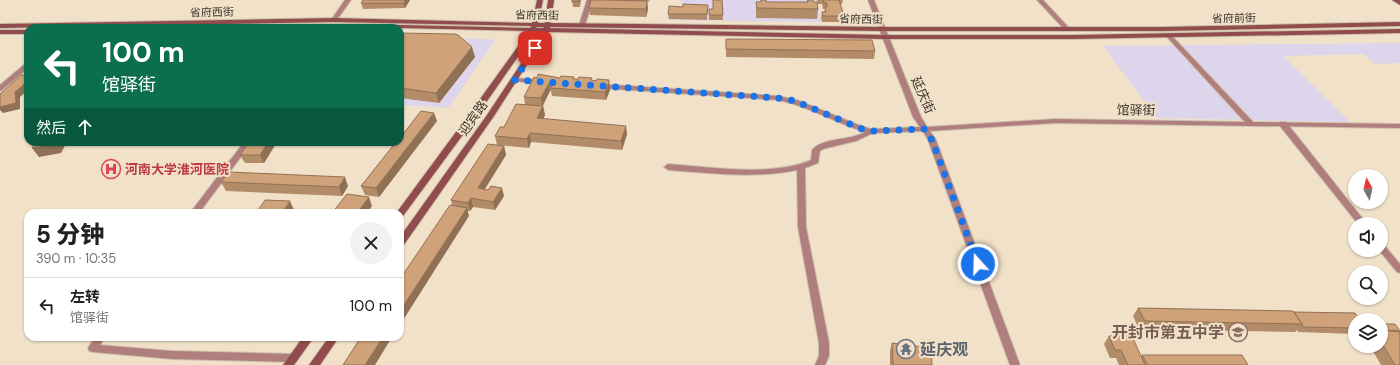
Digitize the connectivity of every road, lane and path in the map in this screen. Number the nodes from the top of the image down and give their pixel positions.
1 (348, 0) edge
2 (540, 0) edge
3 (551, 0) edge
4 (590, 0) edge
5 (628, 0) edge
6 (646, 0) edge
7 (871, 0) edge
8 (1040, 0) edge
9 (1395, 0) edge
10 (1400, 3) edge
11 (334, 20) junction
12 (158, 24) edge
13 (1400, 24) edge
14 (582, 25) junction
15 (3, 26) edge
16 (24, 26) edge
17 (404, 27) edge
18 (534, 28) junction
19 (547, 28) junction
20 (1068, 30) junction
21 (1400, 31) edge
22 (0, 32) edge
23 (24, 32) edge
24 (883, 33) junction
25 (1169, 36) junction
26 (1072, 37) joint
27 (24, 68) edge
28 (515, 80) junction
29 (547, 82) edge
30 (594, 85) edge
31 (0, 89) edge
32 (1251, 124) junction
33 (1283, 124) junction
34 (1400, 126) edge
35 (925, 129) junction
36 (871, 131) junction
37 (245, 146) edge
38 (801, 167) junction
39 (668, 168) dead end
40 (197, 209) edge
41 (404, 209) edge
42 (1357, 217) edge
43 (404, 238) edge
44 (1388, 255) edge
45 (1400, 270) edge
46 (97, 341) edge
47 (306, 341) edge
48 (331, 341) edge
49 (291, 361) edge
50 (314, 365) edge
51 (820, 365) edge
52 (1015, 365) edge

1 - 11 street
2 - 18 street, 迎宾路
3 - 19 street, 迎宾路
4 - 14 street
5 - 6 street
7 - 24 street, 延庆街
8 - 20 street
9 - 10 street
11 - 12 street, 省府西街
11 - 18 street, 省府西街
13 - 20 street, 省府前街
14 - 19 street, 省府西街
14 - 24 street, 省府西街
15 - 16 street, 省府西街
17 - 18 street, 省府西街
18 - 19 street, 省府西街
18 - 41 street, 迎宾路
19 - 24 street, 省府西街
19 - 28 street, 迎宾路
20 - 24 street, 省府西街
21 - 25 street, 省府前街
22 - 23 street
24 - 26 street, 省府西街
24 - 35 street, 延庆街
25 - 26 street, 省府前街
25 - 32 street
27 - 31 street
28 - 29 street
28 - 43 street, 迎宾路
30 - 36 street
32 - 33 street, 馆驿街
32 - 35 street, 馆驿街
33 - 34 street, 馆驿街
33 - 42 street
35 - 36 street, 馆驿街
35 - 52 street, 延庆街
36 - 38 street
37 - 40 street
38 - 39 street
38 - 51 street
44 - 45 street
46 - 49 street
47 - 49 street
48 - 50 street

